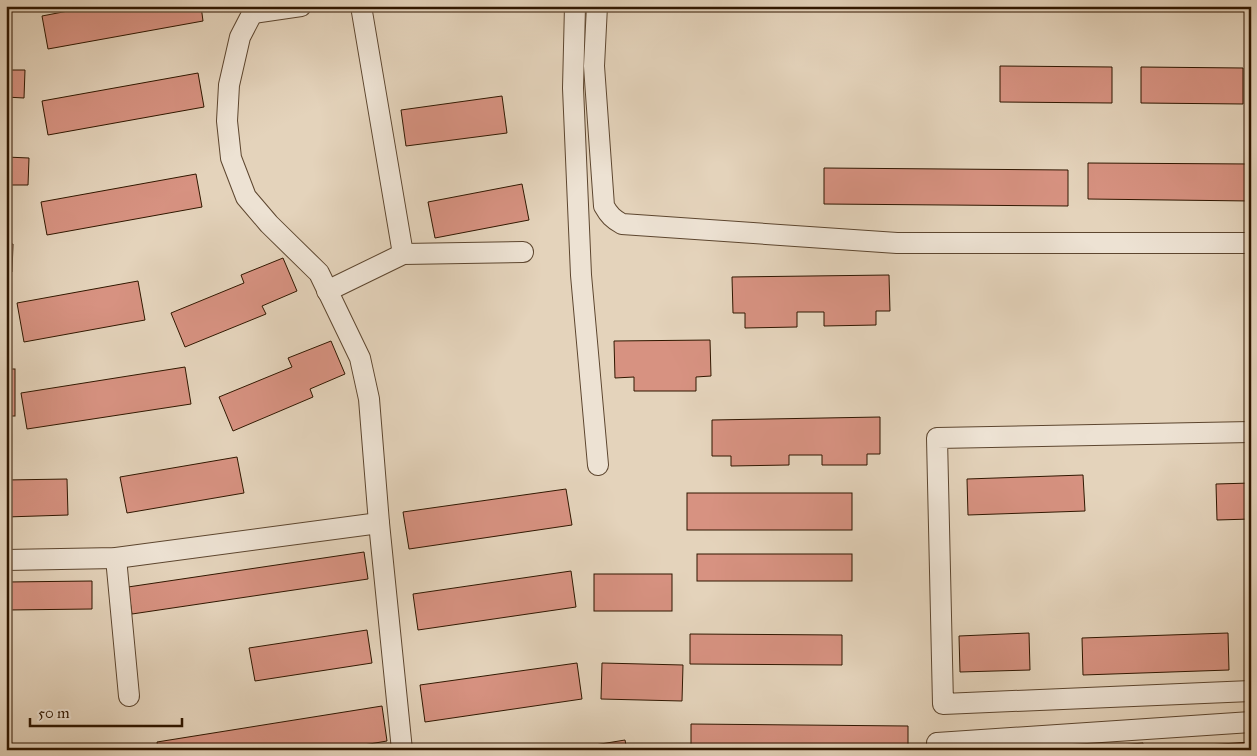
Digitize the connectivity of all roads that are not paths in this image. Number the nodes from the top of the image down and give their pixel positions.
1 (301, 6) edge
2 (361, 6) edge
3 (575, 6) edge
4 (597, 6) edge
5 (255, 10) edge
6 (1251, 243) edge
7 (523, 252) dead end
8 (403, 254) junction
9 (327, 291) junction
10 (1251, 432) edge
11 (598, 464) dead end
12 (379, 523) junction
13 (116, 558) junction
14 (6, 560) edge
15 (1251, 691) edge
16 (129, 696) dead end
17 (1251, 722) edge
18 (402, 750) edge
19 (938, 750) edge

1 - 5 street
2 - 8 street
3 - 11 street
4 - 6 street
5 - 9 street
7 - 8 street
8 - 9 street
9 - 12 street
10 - 15 street
12 - 13 street
12 - 18 street
13 - 14 street
13 - 16 street
17 - 19 street

